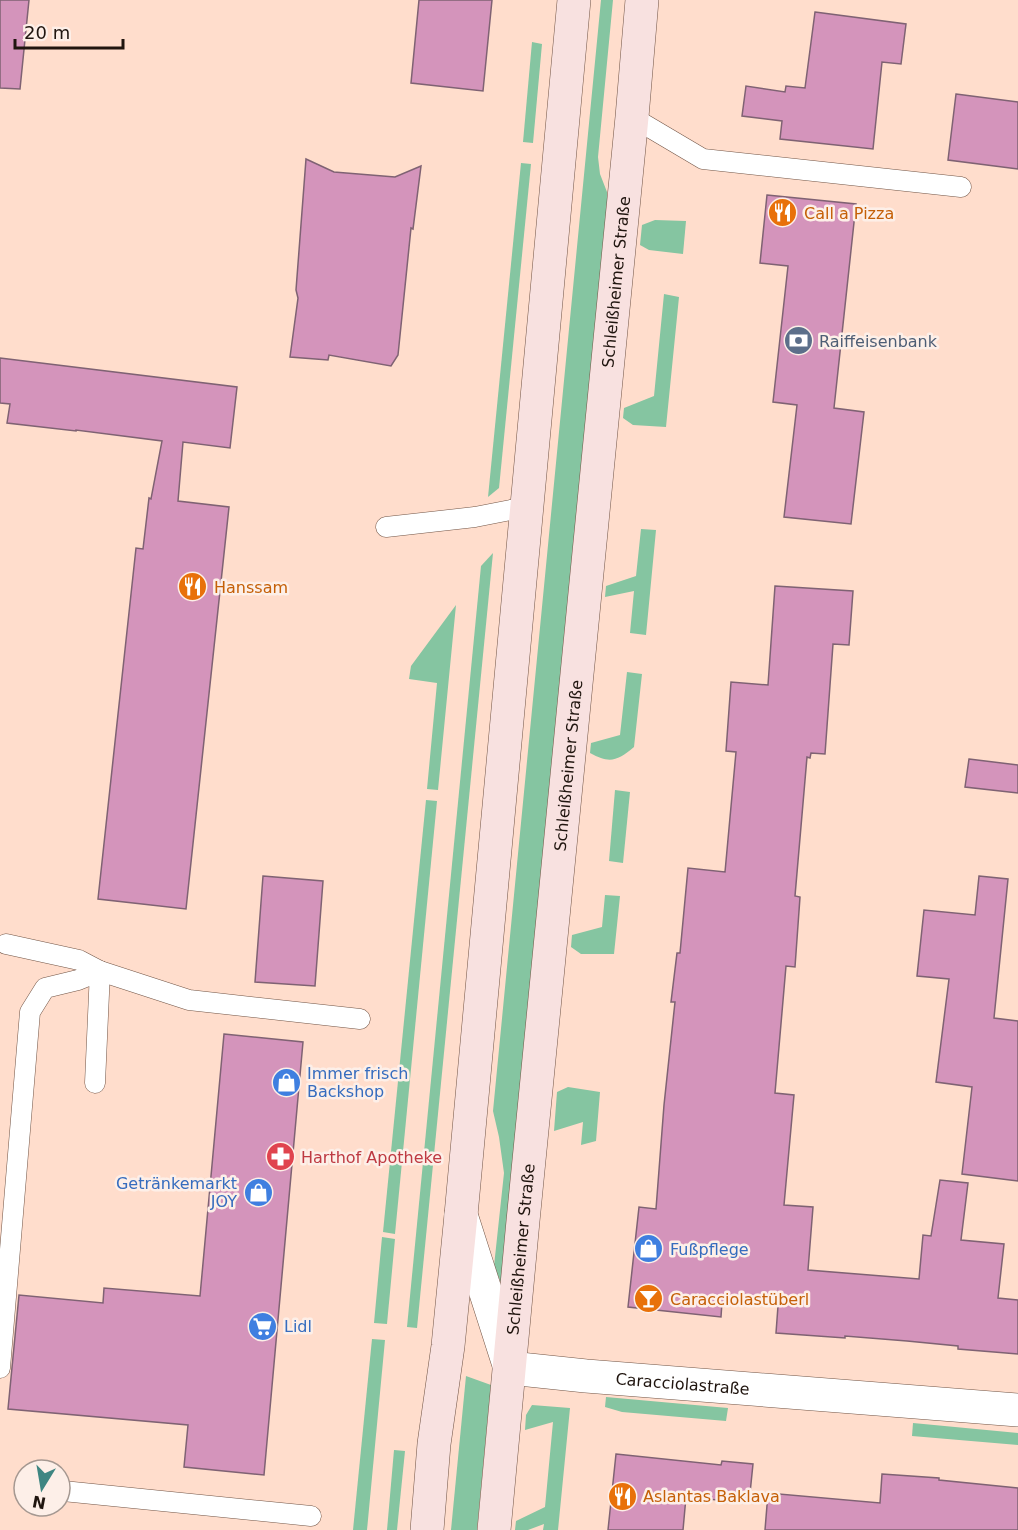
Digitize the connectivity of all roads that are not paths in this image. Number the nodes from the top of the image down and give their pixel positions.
1 (574, 0) edge
2 (642, 0) edge
3 (632, 117) junction
4 (962, 188) dead end
5 (526, 507) junction
6 (386, 527) dead end
7 (6, 944) dead end
8 (100, 971) junction
9 (360, 1019) dead end
10 (95, 1083) dead end
11 (461, 1215) junction
12 (0, 1368) edge
13 (510, 1368) junction
14 (1018, 1410) edge
15 (72, 1492) edge
16 (312, 1516) dead end
17 (427, 1530) edge
18 (494, 1530) edge

1 - 5 main road
2 - 3 main road, Schleißheimer Straße
3 - 4 lane
3 - 13 main road, Schleißheimer Straße
5 - 6 lane
5 - 11 main road
7 - 8 lane
8 - 9 lane
8 - 10 lane
8 - 12 lane
11 - 13 street
11 - 17 main road
13 - 14 street, Caracciolastraße
13 - 18 main road, Schleißheimer Straße
15 - 16 lane

